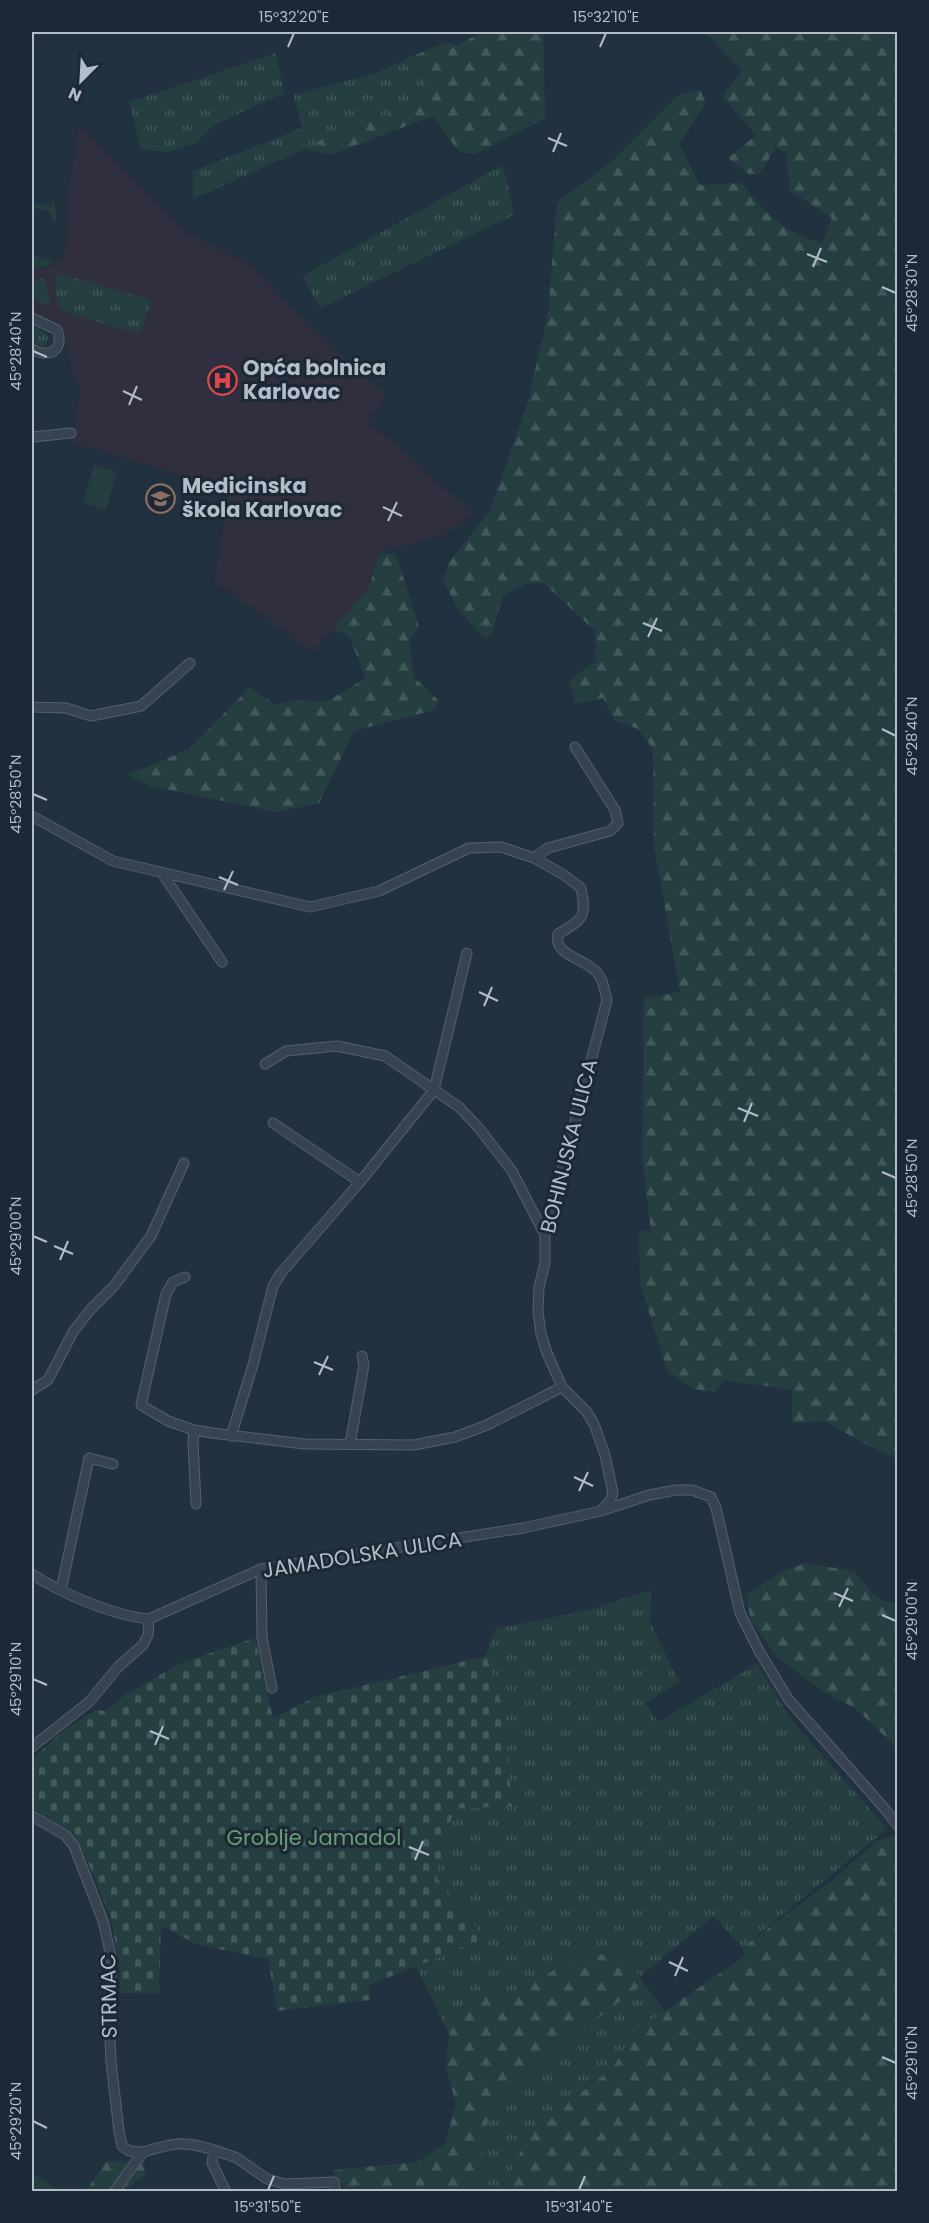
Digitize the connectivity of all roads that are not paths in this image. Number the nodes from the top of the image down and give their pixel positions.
1 (32, 318) edge
2 (32, 351) edge
3 (71, 433) dead end
4 (32, 437) edge
5 (190, 663) dead end
6 (32, 707) edge
7 (575, 747) dead end
8 (32, 816) edge
9 (534, 858) junction
10 (162, 873) junction
11 (467, 953) dead end
12 (222, 962) dead end
13 (265, 1064) dead end
14 (434, 1090) junction
15 (273, 1123) dead end
16 (184, 1163) dead end
17 (360, 1182) junction
18 (545, 1235) junction
19 (185, 1277) dead end
20 (362, 1356) dead end
21 (562, 1387) junction
22 (32, 1390) edge
23 (194, 1430) junction
24 (231, 1436) junction
25 (350, 1444) junction
26 (113, 1464) dead end
27 (196, 1504) dead end
28 (601, 1511) junction
29 (261, 1569) junction
30 (32, 1574) edge
31 (61, 1590) junction
32 (149, 1618) junction
33 (272, 1688) dead end
34 (32, 1747) edge
35 (32, 1816) edge
36 (897, 1826) edge
37 (214, 2150) junction
38 (143, 2151) junction
39 (114, 2192) edge
40 (226, 2192) edge
41 (336, 2192) edge

1 - 2 street
3 - 4 street
5 - 6 street
7 - 9 street
8 - 10 street
9 - 10 street
9 - 18 street, BOHINJSKA ULICA
10 - 12 street
11 - 14 street
13 - 14 street
14 - 17 street
14 - 18 street
15 - 17 street
16 - 22 street
17 - 24 street
18 - 21 street, BOHINJSKA ULICA
19 - 23 street
20 - 25 street
21 - 25 street
21 - 28 street, BOHINJSKA ULICA
23 - 24 street
23 - 27 street
24 - 25 street
26 - 31 street
28 - 29 street, JAMADOLSKA ULICA
28 - 36 street, JAMADOLSKA ULICA
29 - 32 street, JAMADOLSKA ULICA
29 - 33 street
30 - 31 street
31 - 32 street
32 - 34 street
35 - 38 street, STRMAC
37 - 38 street
37 - 40 street
37 - 41 street
38 - 39 street

